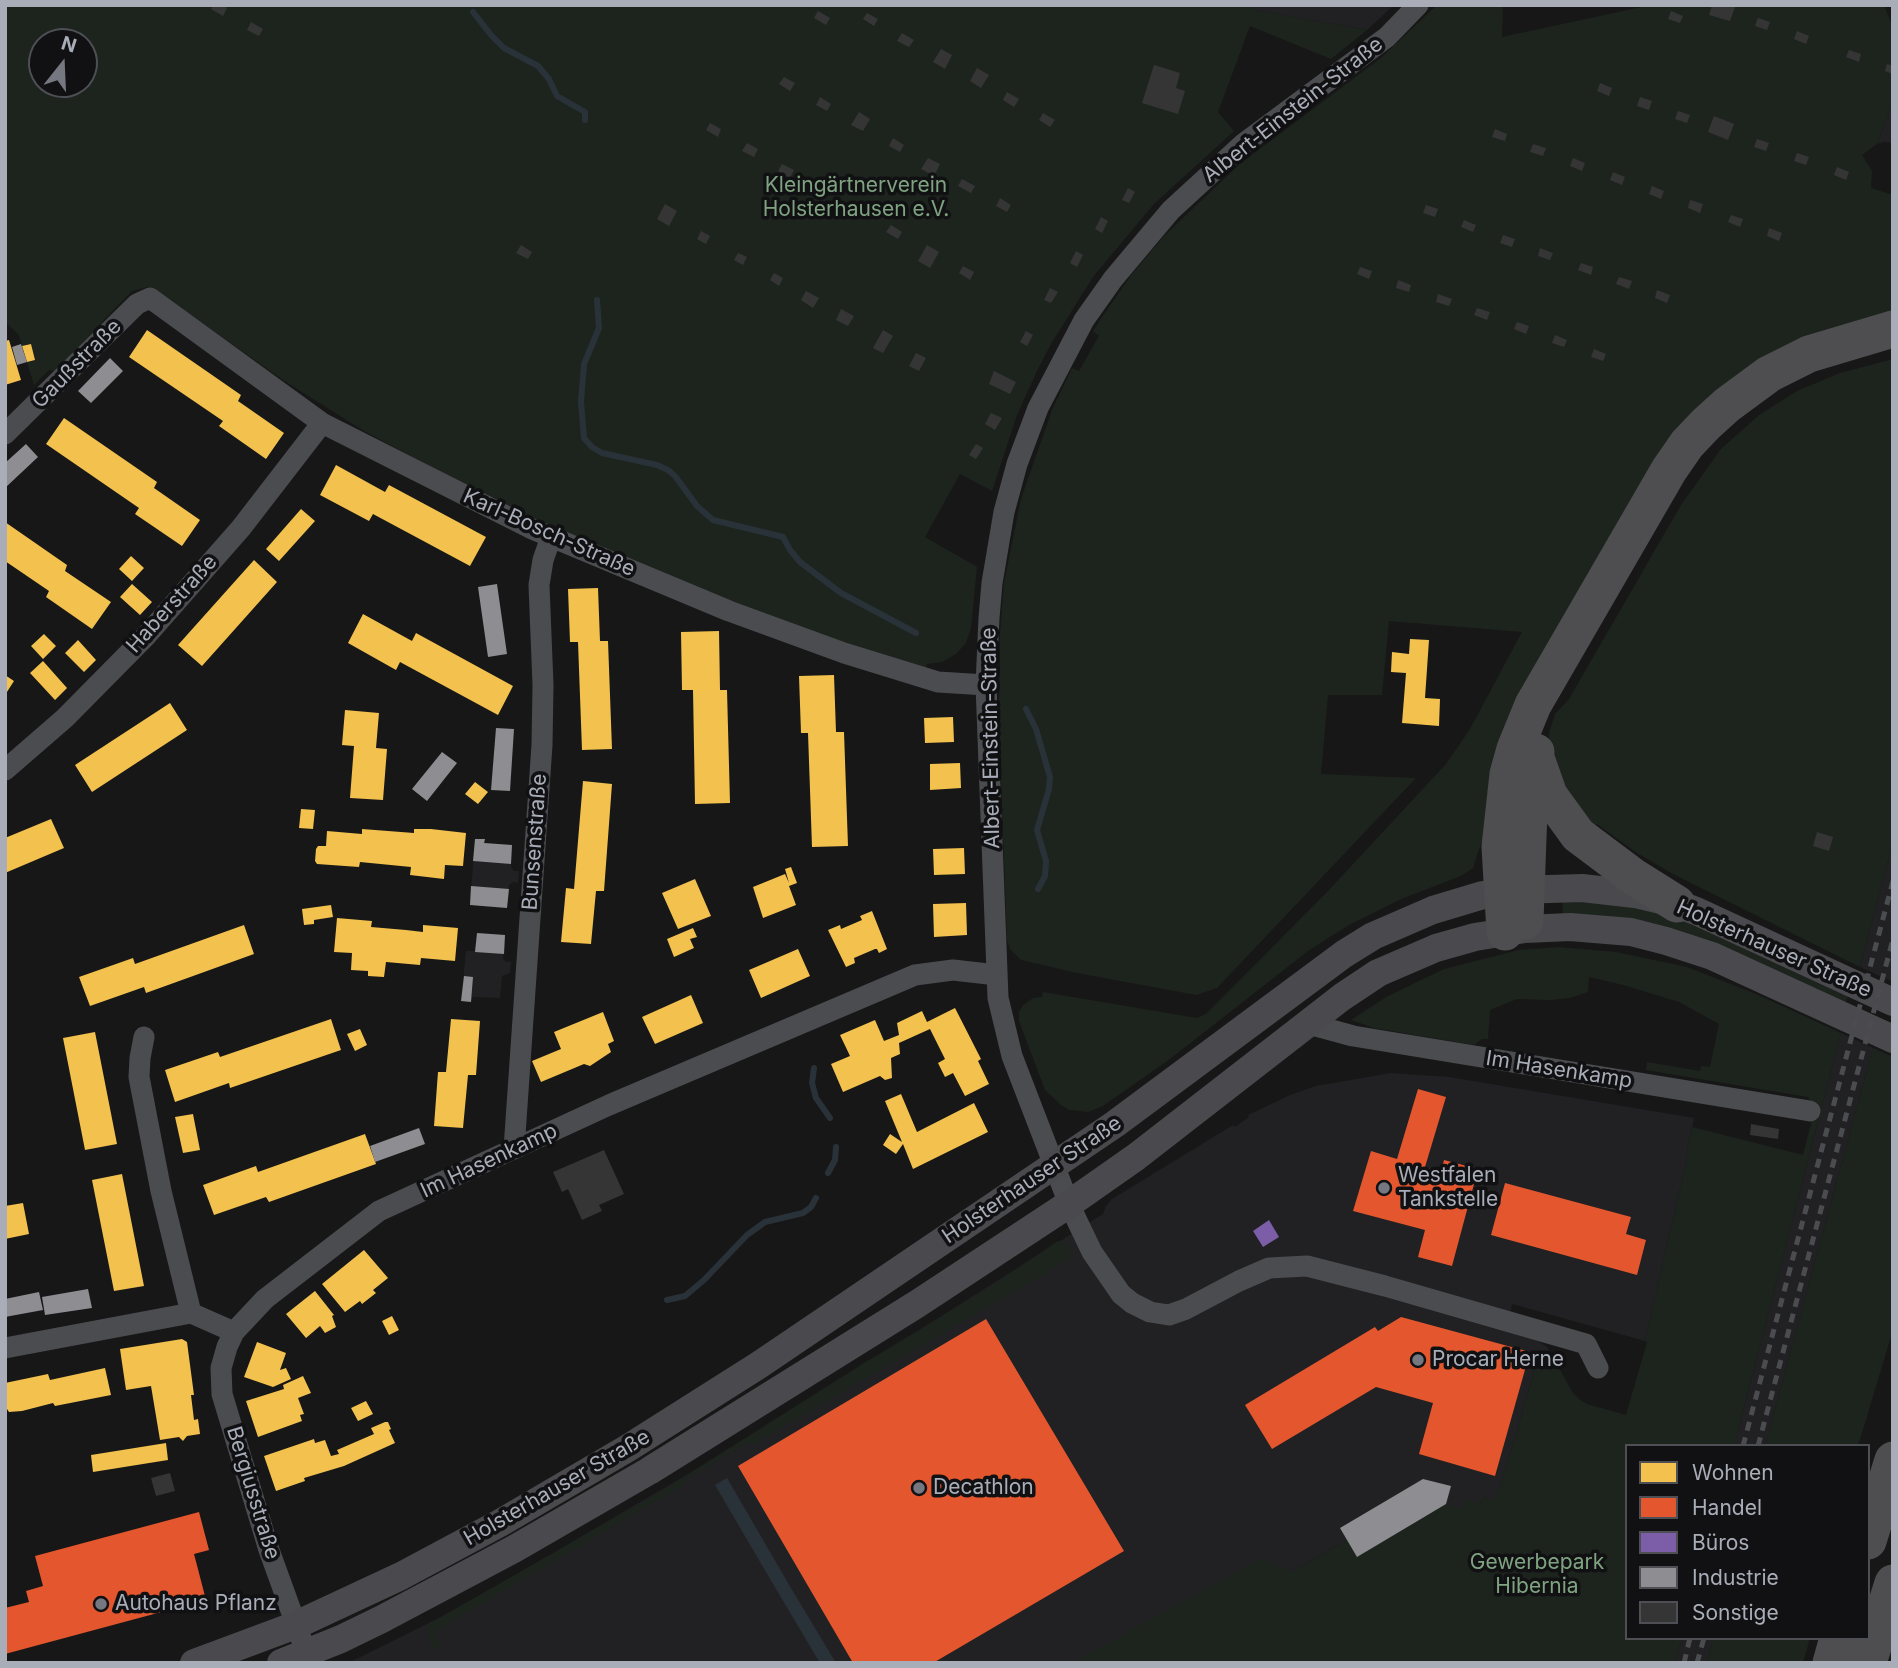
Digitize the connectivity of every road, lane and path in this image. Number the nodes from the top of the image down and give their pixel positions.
1 (1418, 5) edge
2 (150, 298) joint
3 (1893, 329) edge
4 (1893, 344) edge
5 (322, 423) junction
6 (5, 434) edge
7 (551, 537) junction
8 (986, 685) junction
9 (1535, 753) junction
10 (5, 771) edge
11 (1513, 890) junction
12 (1677, 904) junction
13 (1515, 930) junction
14 (997, 975) junction
15 (1893, 1002) edge
16 (1309, 1024) junction
17 (144, 1037) dead end
18 (1893, 1039) edge
19 (1810, 1111) dead end
20 (514, 1149) junction
21 (1054, 1166) junction
22 (1069, 1204) junction
23 (191, 1313) junction
24 (234, 1332) junction
25 (5, 1348) edge
26 (1598, 1368) dead end
27 (1893, 1460) edge
28 (1870, 1535) edge
29 (1893, 1583) edge
30 (296, 1625) junction
31 (1837, 1640) edge
32 (293, 1658) edge
33 (194, 1663) edge
34 (1831, 1663) edge
35 (1868, 1663) edge

1 - 8 street, Albert-Einstein-Straße
2 - 5 street, Karl-Bosch-Straße
2 - 6 street, Gaußstraße
3 - 11 highway
4 - 9 highway
5 - 7 street, Karl-Bosch-Straße
5 - 10 street, Haberstraße
7 - 8 street, Karl-Bosch-Straße
7 - 20 street, Bunsenstraße
8 - 14 street, Albert-Einstein-Straße
9 - 11 highway
9 - 12 highway
11 - 12 main road, Holsterhauser Straße
11 - 13 highway
11 - 21 main road, Holsterhauser Straße
12 - 15 main road, Holsterhauser Straße
13 - 16 main road, Holsterhauser Straße
13 - 18 main road, Holsterhauser Straße
14 - 20 street, Im Hasenkamp
14 - 21 street, Albert-Einstein-Straße
16 - 19 street, Im Hasenkamp
16 - 22 main road, Holsterhauser Straße
17 - 23 street
20 - 24 street, Im Hasenkamp
21 - 22 street, Albert-Einstein-Straße
21 - 30 main road, Holsterhauser Straße
22 - 26 street, Albert-Einstein-Straße
22 - 32 main road, Holsterhauser Straße
23 - 24 street
23 - 25 street
24 - 30 street, Bergiusstraße
27 - 28 highway
29 - 35 highway
30 - 32 street, Bergiusstraße
30 - 33 main road, Holsterhauser Straße
31 - 34 highway

